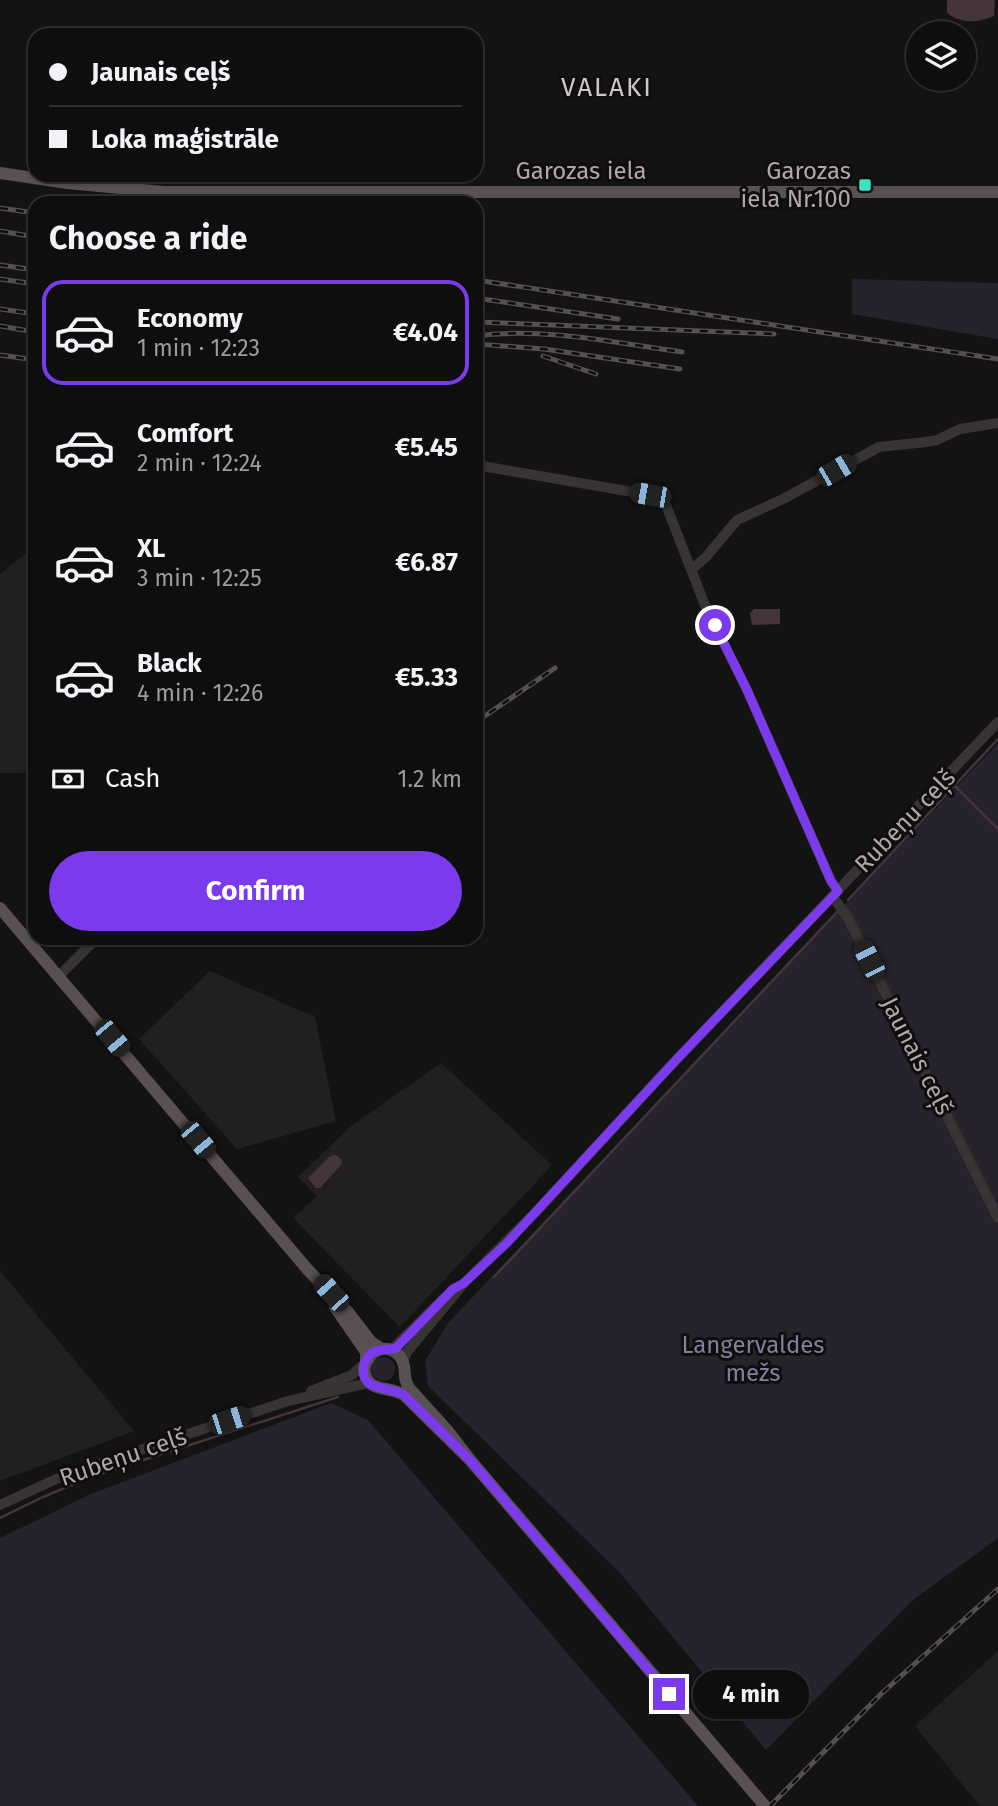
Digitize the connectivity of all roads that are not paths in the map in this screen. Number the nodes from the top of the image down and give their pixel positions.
1 (0, 173) edge
2 (28, 177) edge
3 (60, 182) edge
4 (998, 192) edge
5 (998, 423) edge
6 (483, 466) edge
7 (691, 570) junction
8 (998, 722) edge
9 (835, 894) junction
10 (0, 908) edge
11 (28, 940) edge
12 (33, 945) edge
13 (90, 945) edge
14 (60, 976) junction
15 (998, 1218) edge
16 (308, 1270) junction
17 (464, 1283) junction
18 (387, 1350) junction
19 (365, 1362) junction
20 (403, 1362) junction
21 (404, 1376) junction
22 (368, 1383) junction
23 (391, 1389) junction
24 (288, 1401) junction
25 (471, 1461) junction
26 (0, 1505) edge
27 (765, 1806) edge

1 - 2 main road, Garozas iela
3 - 4 main road, Garozas iela
5 - 7 street
6 - 7 street, Jaunais ceļš
7 - 9 street, Jaunais ceļš
8 - 9 street, Rubeņu ceļš
9 - 15 street, Jaunais ceļš
9 - 17 street, Rubeņu ceļš
10 - 11 main road
12 - 14 main road
13 - 14 street
14 - 16 main road
16 - 18 main road
16 - 19 main road
17 - 18 street, Rubeņu ceļš
17 - 20 street, Rubeņu ceļš
18 - 19 main road
18 - 20 main road
19 - 22 main road
19 - 24 street, Rubeņu ceļš
20 - 21 main road
21 - 23 main road
21 - 25 main road
22 - 23 main road
22 - 24 street, Rubeņu ceļš
23 - 25 main road
24 - 26 street, Rubeņu ceļš
25 - 27 main road

